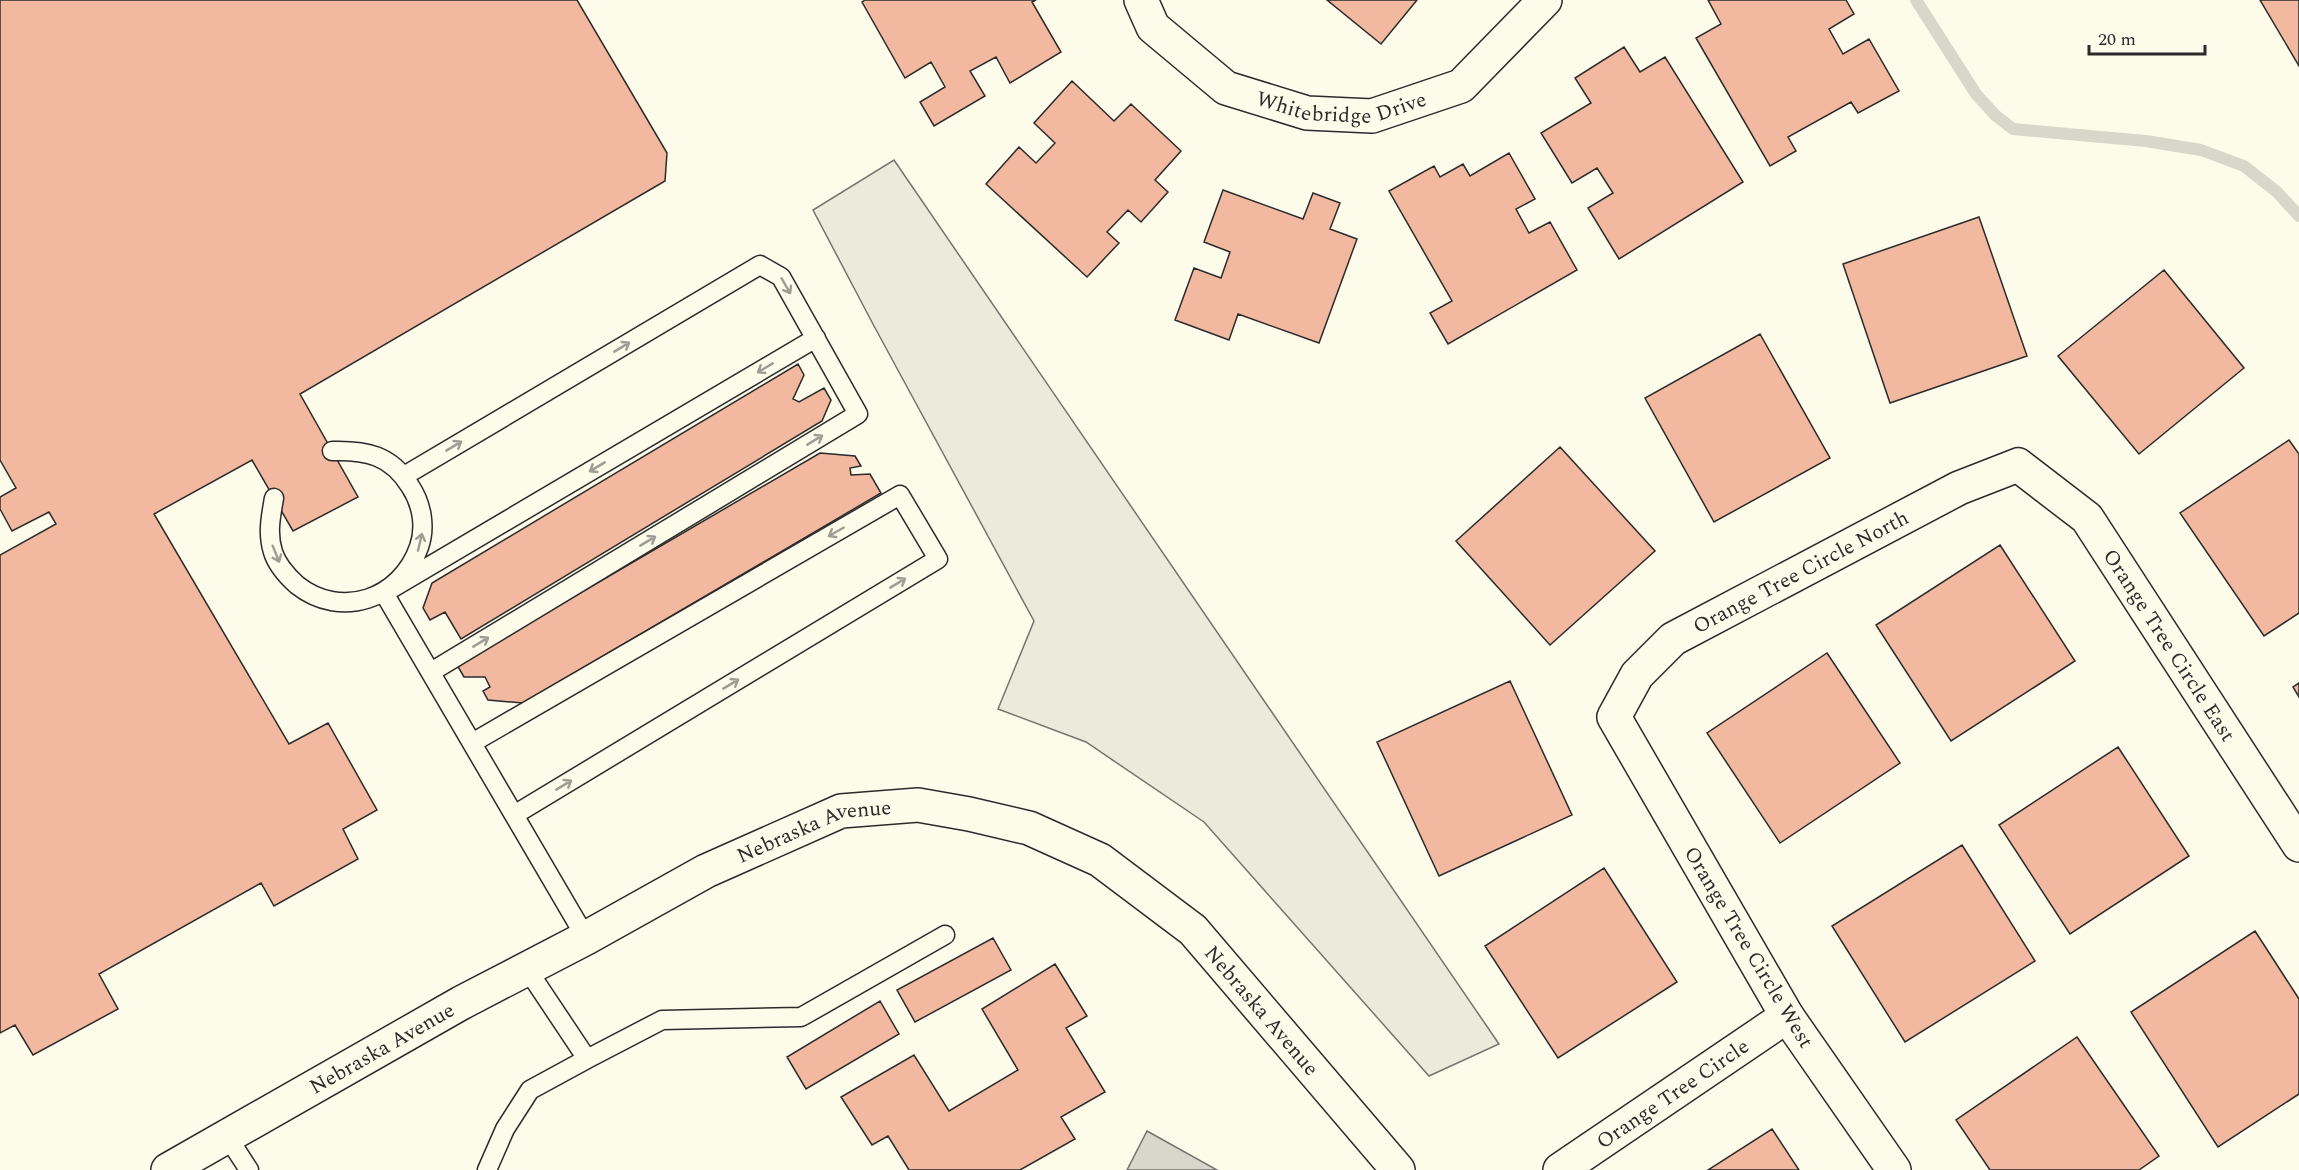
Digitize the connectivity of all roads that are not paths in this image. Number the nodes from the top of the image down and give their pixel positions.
1 (1141, 0) edge
2 (1545, 0) edge
3 (816, 338) junction
4 (332, 451) dead end
5 (2018, 465) joint
6 (404, 476) junction
7 (274, 498) dead end
8 (384, 593) junction
9 (431, 672) junction
10 (1614, 717) joint
11 (472, 743) junction
12 (514, 815) junction
13 (2299, 845) edge
14 (945, 935) dead end
15 (586, 938) junction
16 (527, 969) junction
17 (1787, 1016) junction
18 (587, 1059) junction
19 (227, 1136) junction
20 (168, 1170) edge
21 (249, 1170) edge
22 (488, 1170) edge
23 (1398, 1170) edge
24 (1560, 1170) edge
25 (1894, 1170) edge

1 - 2 street, Whitebridge Drive
6 -> 3 lane
3 -> 8 lane
9 -> 3 lane
4 - 6 lane
5 - 10 street, Orange Tree Circle North
5 - 13 street, Orange Tree Circle East
8 -> 6 lane
7 -> 8 lane
8 - 9 lane
9 - 11 lane
10 - 17 street, Orange Tree Circle West
11 - 12 lane
12 -> 11 lane
12 - 15 lane
14 - 18 lane
15 - 16 street, Nebraska Avenue
15 - 23 street, Nebraska Avenue
16 - 18 lane
16 - 19 street, Nebraska Avenue
17 - 24 street, Orange Tree Circle
17 - 25 street, Orange Tree Circle West
18 - 22 lane
19 - 20 street, Nebraska Avenue
19 - 21 lane

